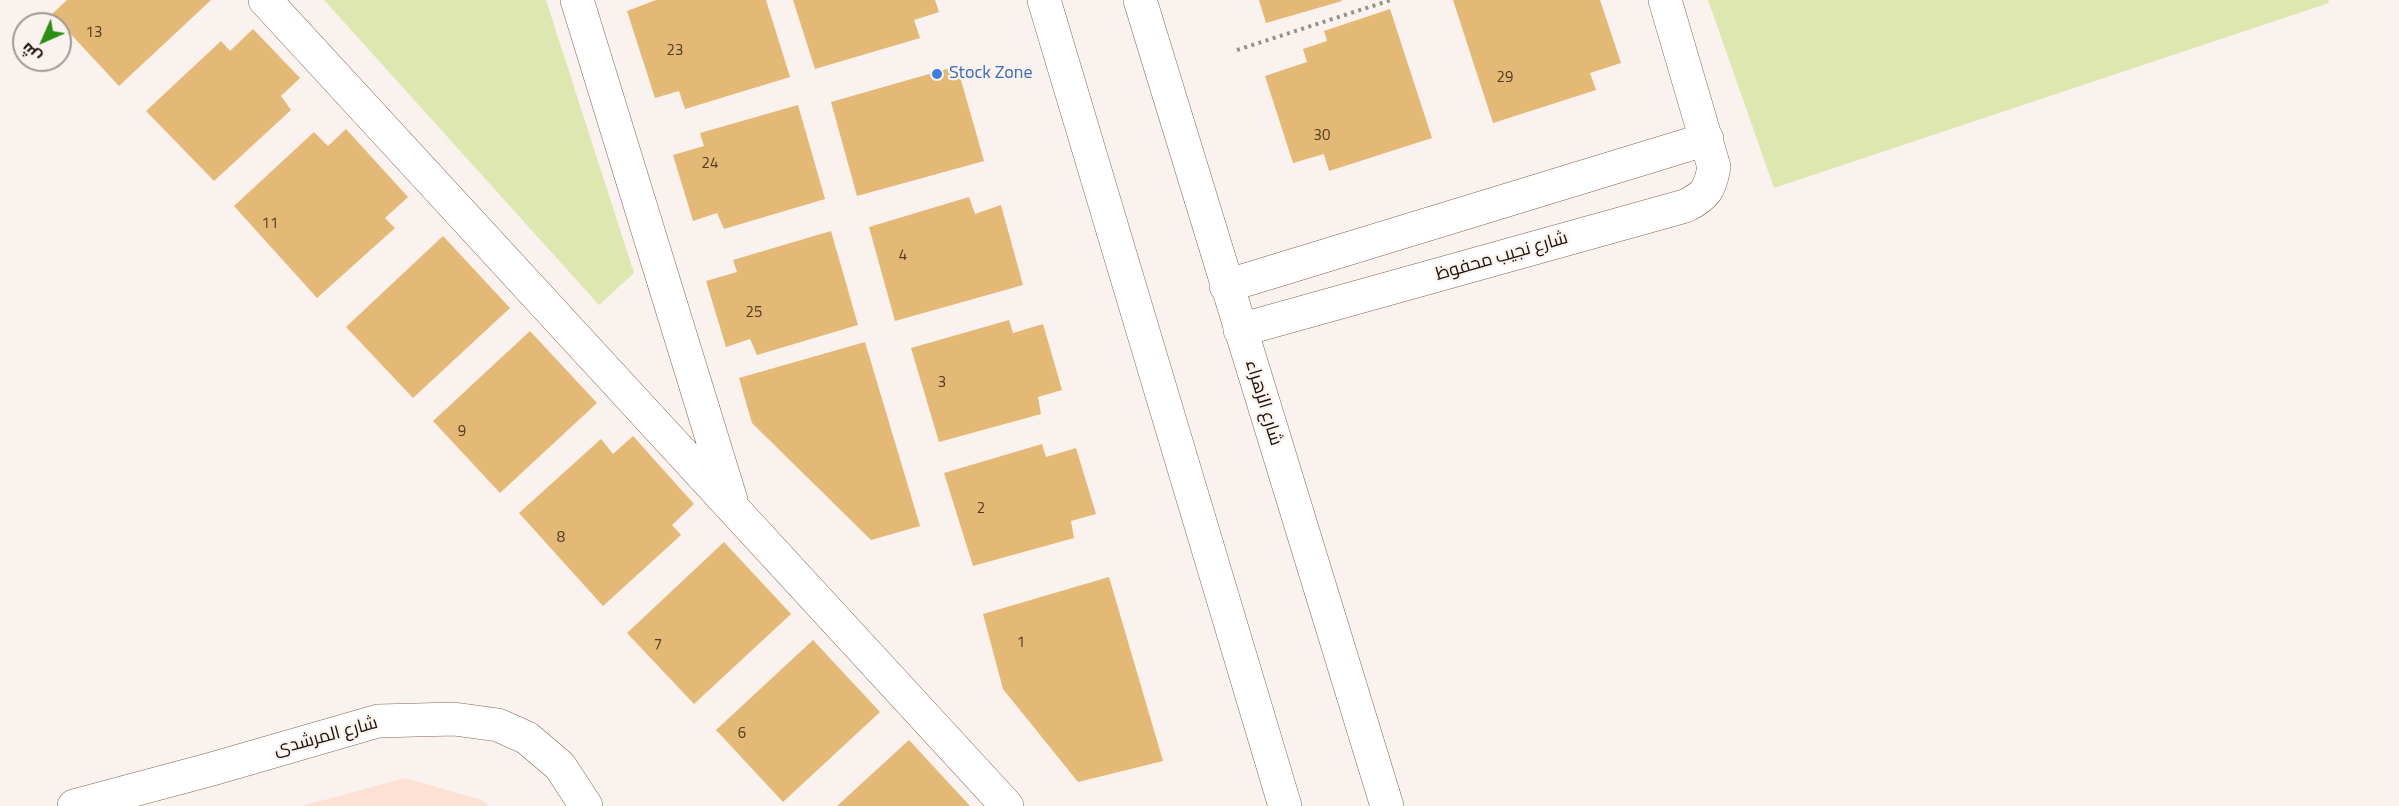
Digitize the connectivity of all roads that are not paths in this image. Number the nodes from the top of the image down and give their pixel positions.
1 (266, 0) edge
2 (577, 0) edge
3 (1044, 0) edge
4 (1140, 0) edge
5 (1665, 0) edge
6 (1707, 139) junction
7 (1226, 286) junction
8 (1240, 330) junction
9 (734, 510) junction
10 (74, 806) edge
11 (586, 806) edge
12 (1007, 806) edge
13 (1285, 806) edge
14 (1388, 806) edge

1 - 9 street
2 - 9 street
3 - 13 street
4 - 7 street, شارع الزهراء
5 - 6 street, شارع نجيب محفوظ
6 - 7 street
6 - 8 street, شارع نجيب محفوظ
7 - 8 street, شارع الزهراء
8 - 14 street, شارع الزهراء
9 - 12 street
10 - 11 street, شارع المرشدى

